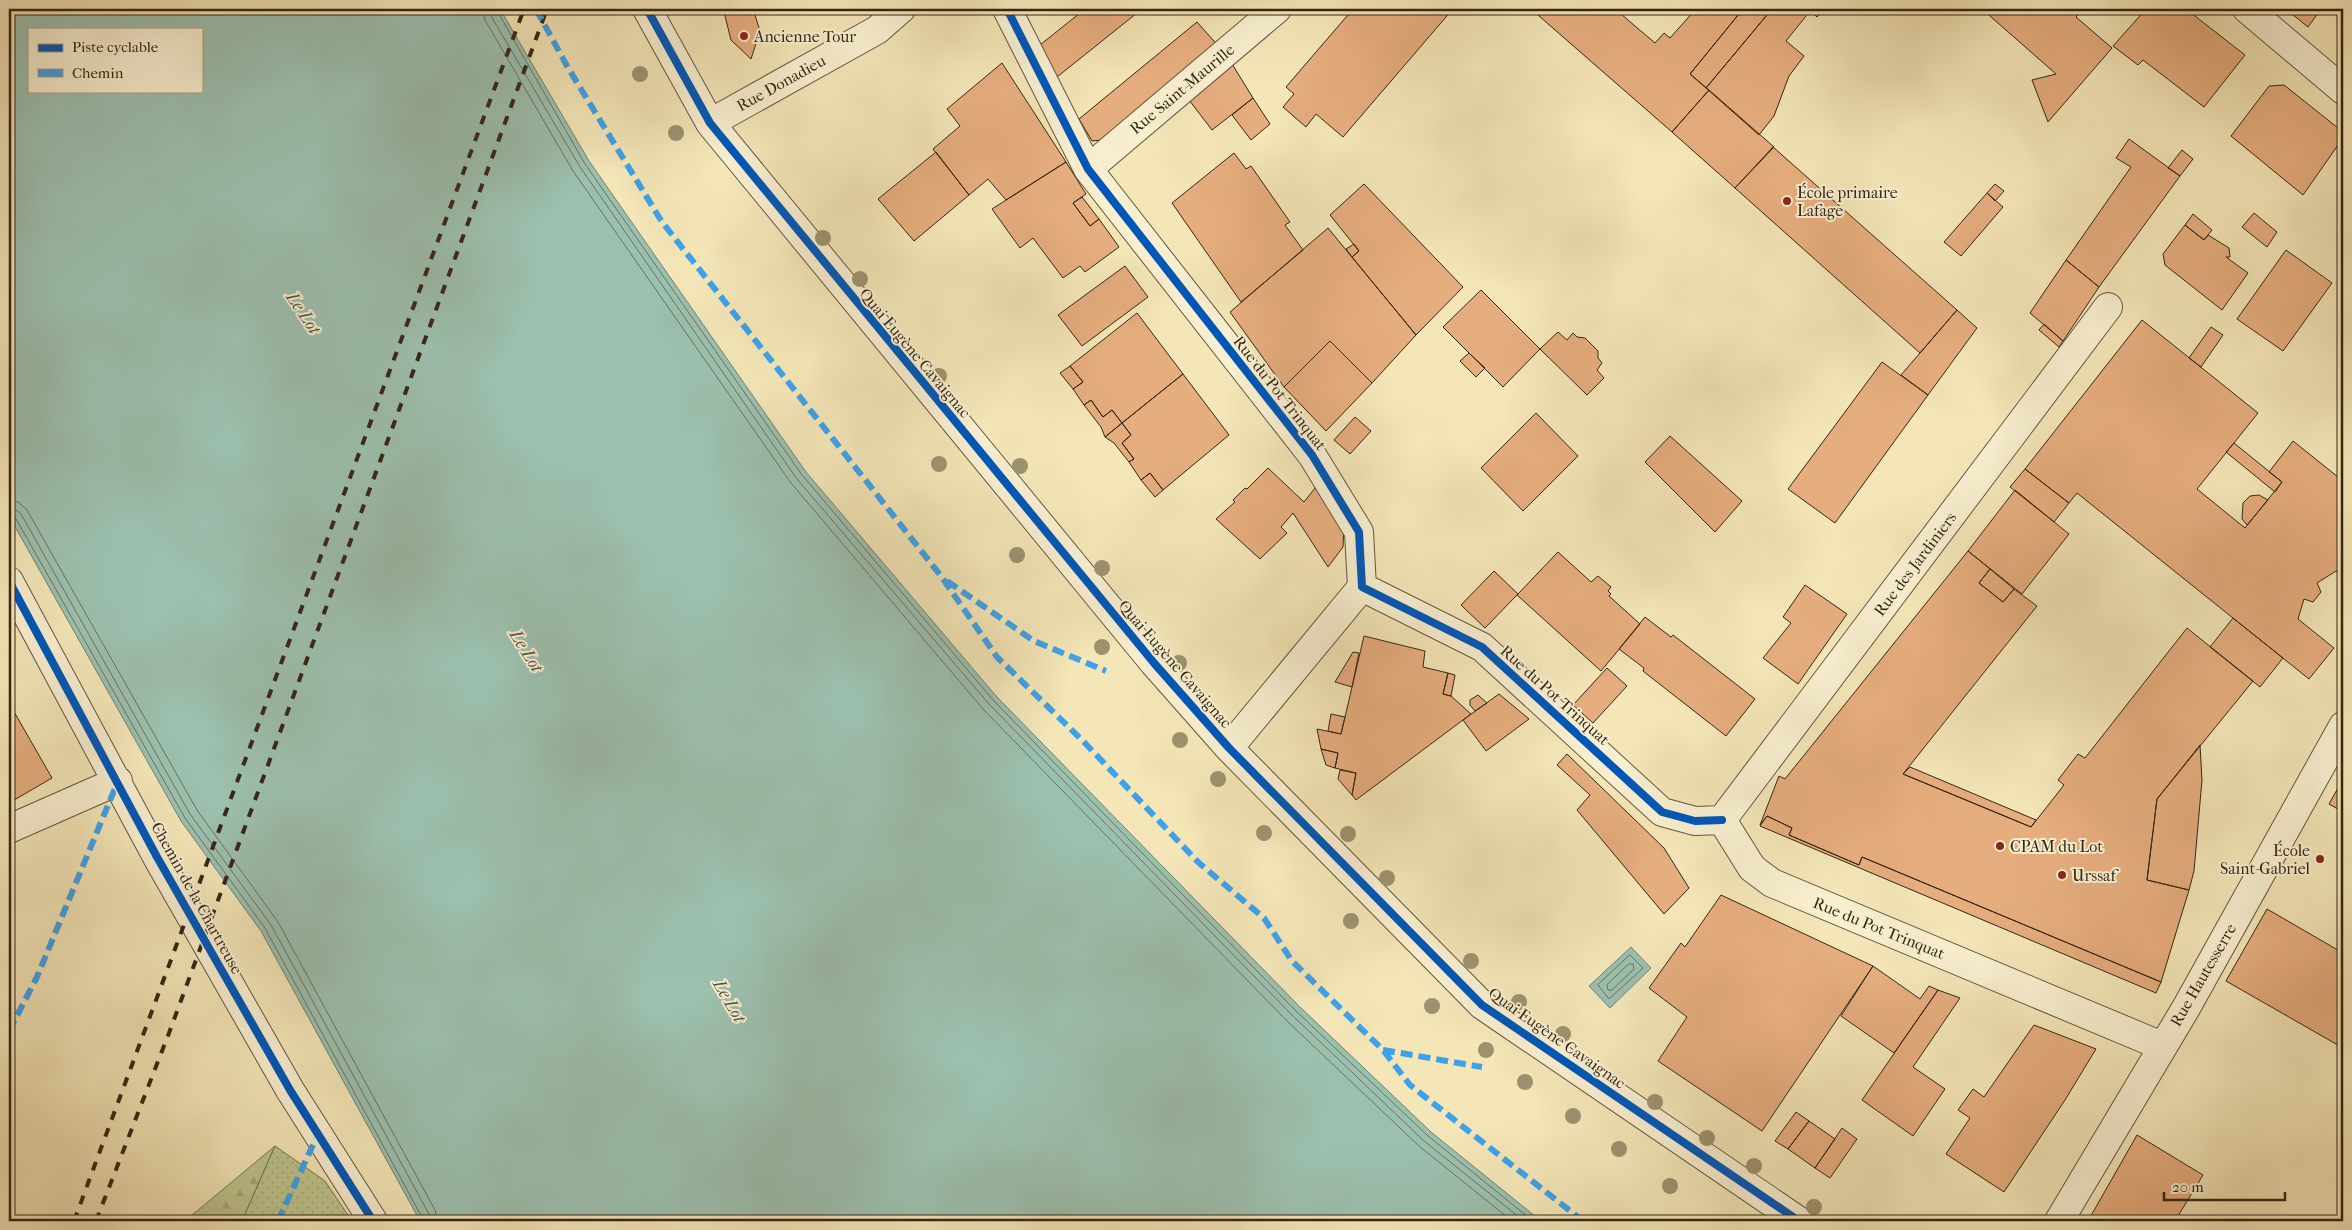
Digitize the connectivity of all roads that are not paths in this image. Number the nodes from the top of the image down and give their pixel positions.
1 (647, 9) edge
2 (902, 9) edge
3 (1007, 9) edge
4 (1277, 9) edge
5 (2247, 9) edge
6 (2343, 90) edge
7 (710, 123) junction
8 (1088, 168) junction
9 (2108, 307) dead end
10 (9, 581) edge
11 (1362, 587) junction
12 (2343, 726) edge
13 (1229, 748) junction
14 (118, 782) junction
15 (1722, 820) junction
16 (9, 829) edge
17 (2162, 1046) junction
18 (373, 1221) edge
19 (1799, 1221) edge
20 (2060, 1221) edge

1 - 7 street, Quai Eugène Cavaignac
2 - 7 street, Rue Donadieu
3 - 8 street, Rue du Pot Trinquat
4 - 8 street, Rue Saint-Maurille
5 - 6 street
7 - 13 street, Quai Eugène Cavaignac
8 - 11 street, Rue du Pot Trinquat
9 - 15 street, Rue des Jardiniers
10 - 14 street, Chemin de la Chartreuse
11 - 13 street
11 - 15 street, Rue du Pot Trinquat
12 - 17 street, Rue Hautesserre
13 - 19 street, Quai Eugène Cavaignac
14 - 16 street
14 - 18 street, Chemin de la Chartreuse
15 - 17 street, Rue du Pot Trinquat
17 - 20 street, Rue Hautesserre

